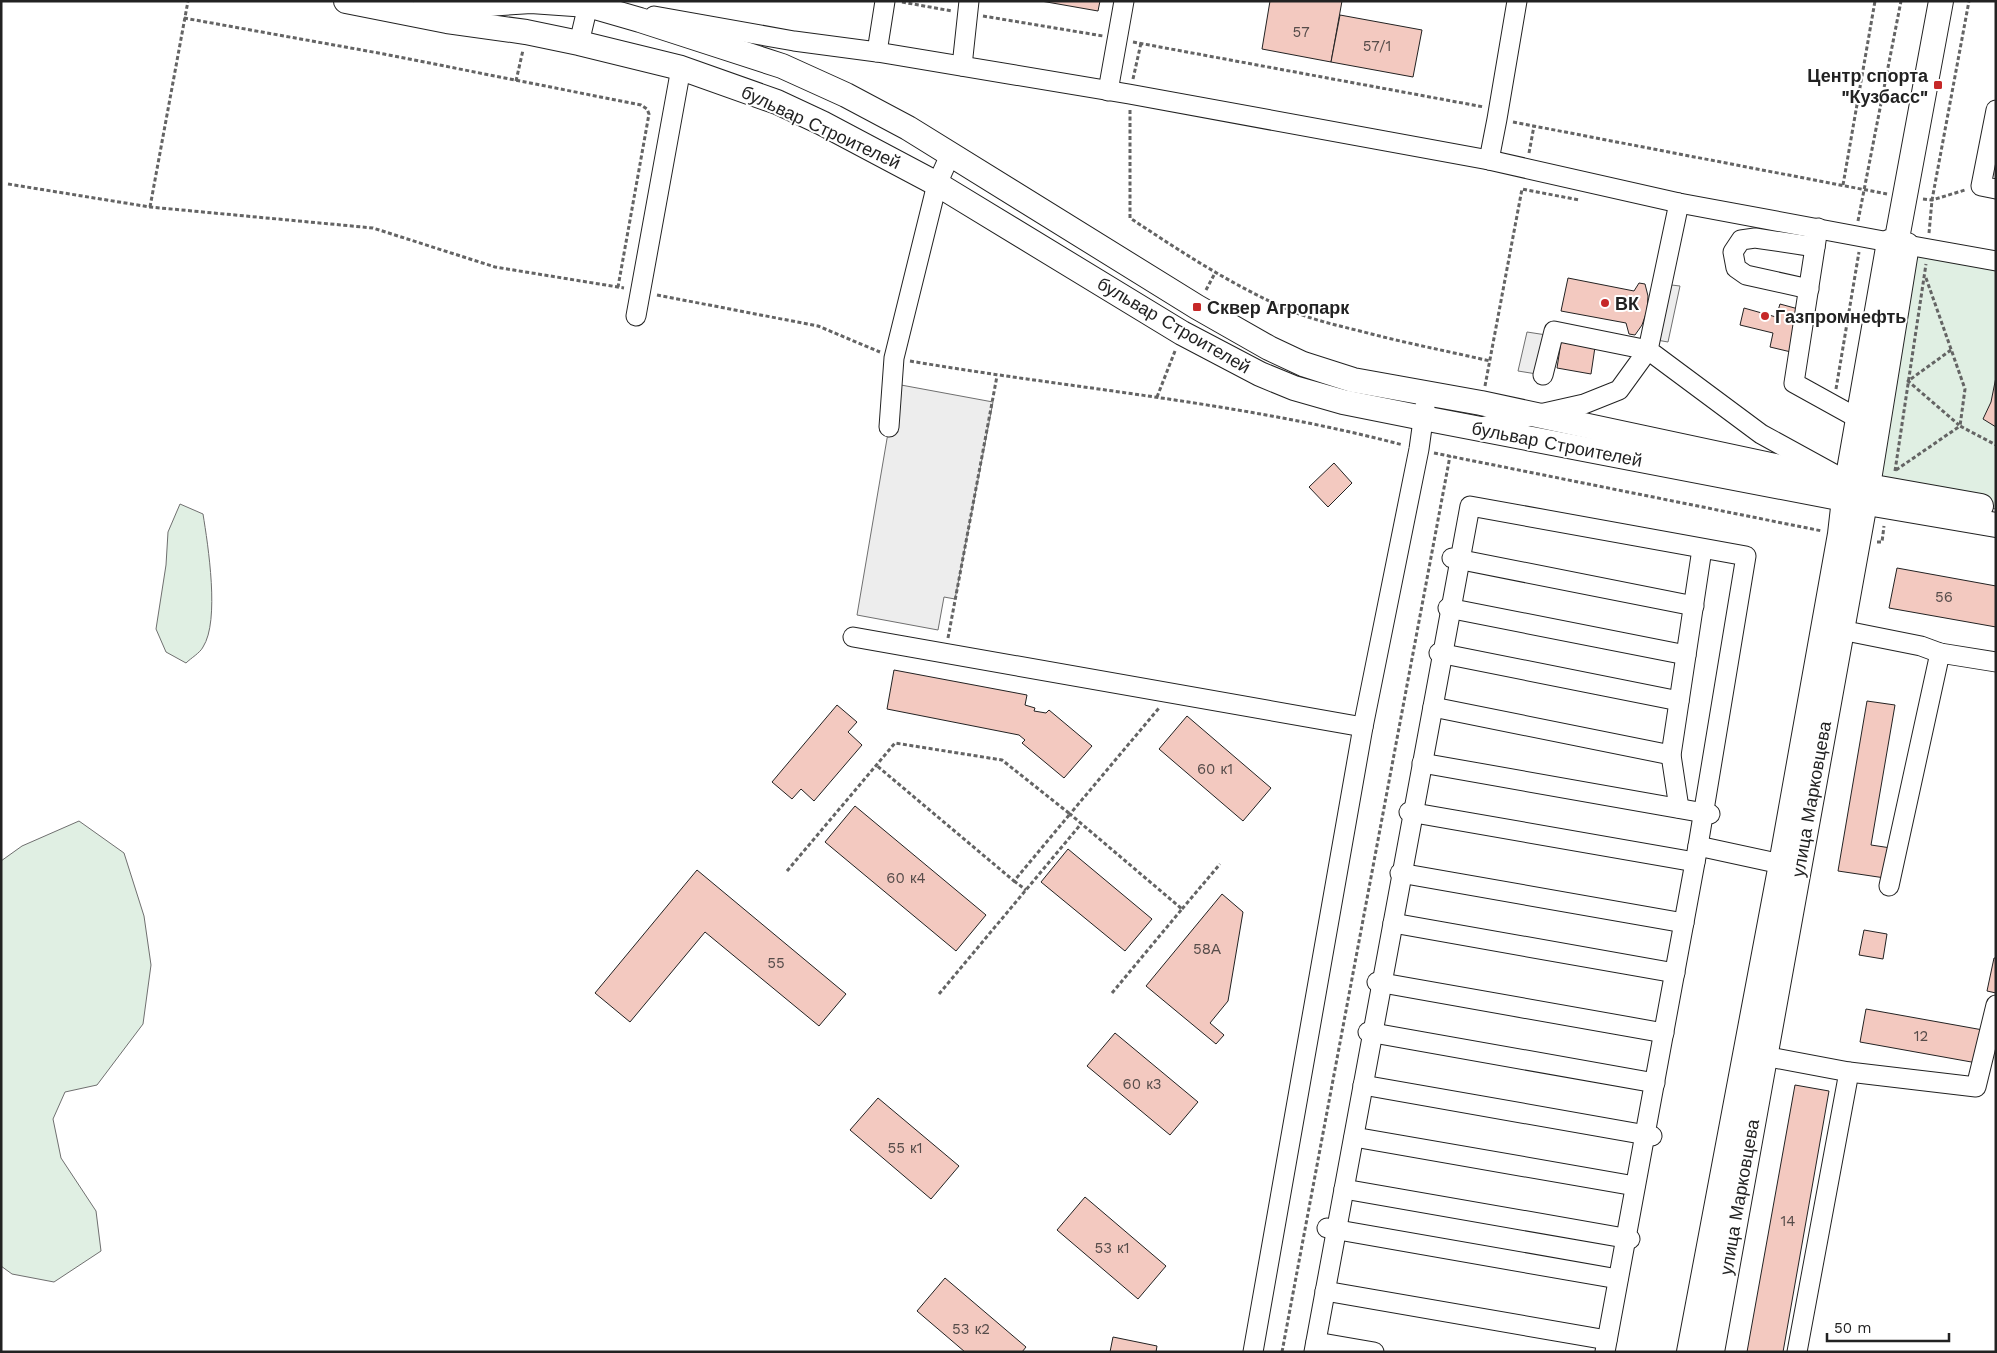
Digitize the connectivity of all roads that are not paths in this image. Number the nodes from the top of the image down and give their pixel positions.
1 (346, 1) edge
2 (885, 1) edge
3 (1124, 1) edge
4 (1517, 1) edge
5 (1941, 1) edge
6 (588, 3) edge
7 (969, 7) edge
8 (393, 10) junction
9 (794, 41) junction
10 (579, 43) junction
11 (877, 52) junction
12 (782, 66) junction
13 (962, 66) junction
14 (681, 68) junction
15 (1108, 91) junction
16 (1996, 110) edge
17 (951, 153) junction
18 (1489, 160) junction
19 (936, 184) junction
20 (1988, 187) edge
21 (1679, 203) junction
22 (1818, 228) junction
23 (1905, 245) junction
24 (1815, 247) junction
25 (1996, 261) edge
26 (1809, 289) junction
27 (636, 316) dead end
28 (1648, 350) junction
29 (1543, 375) dead end
30 (1427, 393) junction
31 (1535, 415) junction
32 (1424, 418) junction
33 (1859, 419) junction
34 (889, 428) dead end
35 (1477, 428) junction
36 (1868, 488) junction
37 (1996, 509) edge
38 (1996, 525) edge
39 (1702, 549) junction
40 (1456, 558) junction
41 (1694, 606) junction
42 (1450, 608) junction
43 (1841, 630) junction
44 (853, 637) dead end
45 (1940, 653) junction
46 (1441, 654) junction
47 (1686, 655) junction
48 (1996, 662) edge
49 (1679, 701) junction
50 (1433, 708) junction
51 (1363, 727) junction
52 (1670, 755) junction
53 (1422, 763) junction
54 (1679, 808) junction
55 (1411, 812) junction
56 (1707, 813) junction
57 (1697, 854) junction
58 (1781, 864) junction
59 (1401, 873) junction
60 (1889, 886) dead end
61 (1393, 923) junction
62 (1684, 923) junction
63 (1675, 973) junction
64 (1380, 983) junction
65 (1996, 1005) edge
66 (1370, 1033) junction
67 (1664, 1033) junction
68 (1754, 1054) junction
69 (1849, 1072) junction
70 (1654, 1083) junction
71 (1363, 1085) junction
72 (1648, 1135) junction
73 (1354, 1137) junction
74 (1635, 1186) junction
75 (1344, 1189) junction
76 (1332, 1229) junction
77 (1628, 1239) junction
78 (1618, 1279) junction
79 (1326, 1291) junction
80 (1606, 1346) edge
81 (1315, 1347) edge
82 (1253, 1352) edge
83 (1374, 1352) edge
84 (1688, 1352) edge
85 (1712, 1352) edge
86 (1797, 1352) edge

1 - 8 main road, бульвар Строителей
2 - 11 street
3 - 15 street
4 - 18 street
5 - 23 main road, улица Марковцева
6 - 8 main road, бульвар Строителей
6 - 9 street, бульвар Строителей
6 - 10 street
6 - 12 main road, бульвар Строителей
7 - 13 street
8 - 10 main road, бульвар Строителей
9 - 11 street, бульвар Строителей
9 - 12 street
10 - 14 main road, бульвар Строителей
11 - 13 street, бульвар Строителей
12 - 17 main road, бульвар Строителей
13 - 15 street, бульвар Строителей
14 - 19 main road, бульвар Строителей
14 - 27 street
15 - 18 street, бульвар Строителей
16 - 20 street
17 - 19 street
17 - 30 main road, бульвар Строителей
18 - 21 street, бульвар Строителей
19 - 32 main road, бульвар Строителей
19 - 34 street
21 - 22 street, бульвар Строителей
21 - 28 street
22 - 23 street, бульвар Строителей
22 - 24 street
23 - 25 street, бульвар Строителей
23 - 33 main road, улица Марковцева
23 - 36 main road, улица Марковцева
24 - 26 street
24 - 26 street
26 - 33 street
28 - 29 street
28 - 31 street
28 - 36 street
30 - 31 main road, бульвар Строителей
30 - 32 street
31 - 35 street
31 - 36 main road, бульвар Строителей
32 - 35 main road, бульвар Строителей
32 - 51 street
33 - 36 main road, улица Марковцева
35 - 36 main road, бульвар Строителей
36 - 37 main road, бульвар Строителей
36 - 38 main road, бульвар Строителей
36 - 43 main road, улица Марковцева
36 - 58 main road, улица Марковцева
39 - 40 street
39 - 41 street
39 - 56 street
40 - 41 street
40 - 42 street
41 - 47 street
42 - 46 street
42 - 47 street
43 - 45 street
43 - 68 main road, улица Марковцева
44 - 51 street
45 - 48 street
45 - 60 street
46 - 49 street
46 - 50 street
47 - 49 street
49 - 52 street
50 - 52 street
50 - 53 street
51 - 82 street
52 - 54 street
53 - 54 street
53 - 55 street
54 - 56 street
55 - 57 street
55 - 59 street
56 - 57 street
57 - 58 street
57 - 62 street
58 - 68 main road, улица Марковцева
59 - 61 street
59 - 62 street
61 - 63 street
61 - 64 street
62 - 63 street
63 - 67 street
64 - 66 street
64 - 67 street
65 - 69 street
66 - 70 street
66 - 71 street
67 - 70 street
68 - 69 street
68 - 84 main road, улица Марковцева
68 - 85 main road, улица Марковцева
69 - 86 street
70 - 72 street
71 - 72 street
71 - 73 street
72 - 74 street
73 - 74 street
73 - 75 street
74 - 77 street
75 - 76 street
75 - 77 street
76 - 78 street
76 - 79 street
77 - 78 street
78 - 80 street
79 - 80 street
79 - 81 street
81 - 83 street

